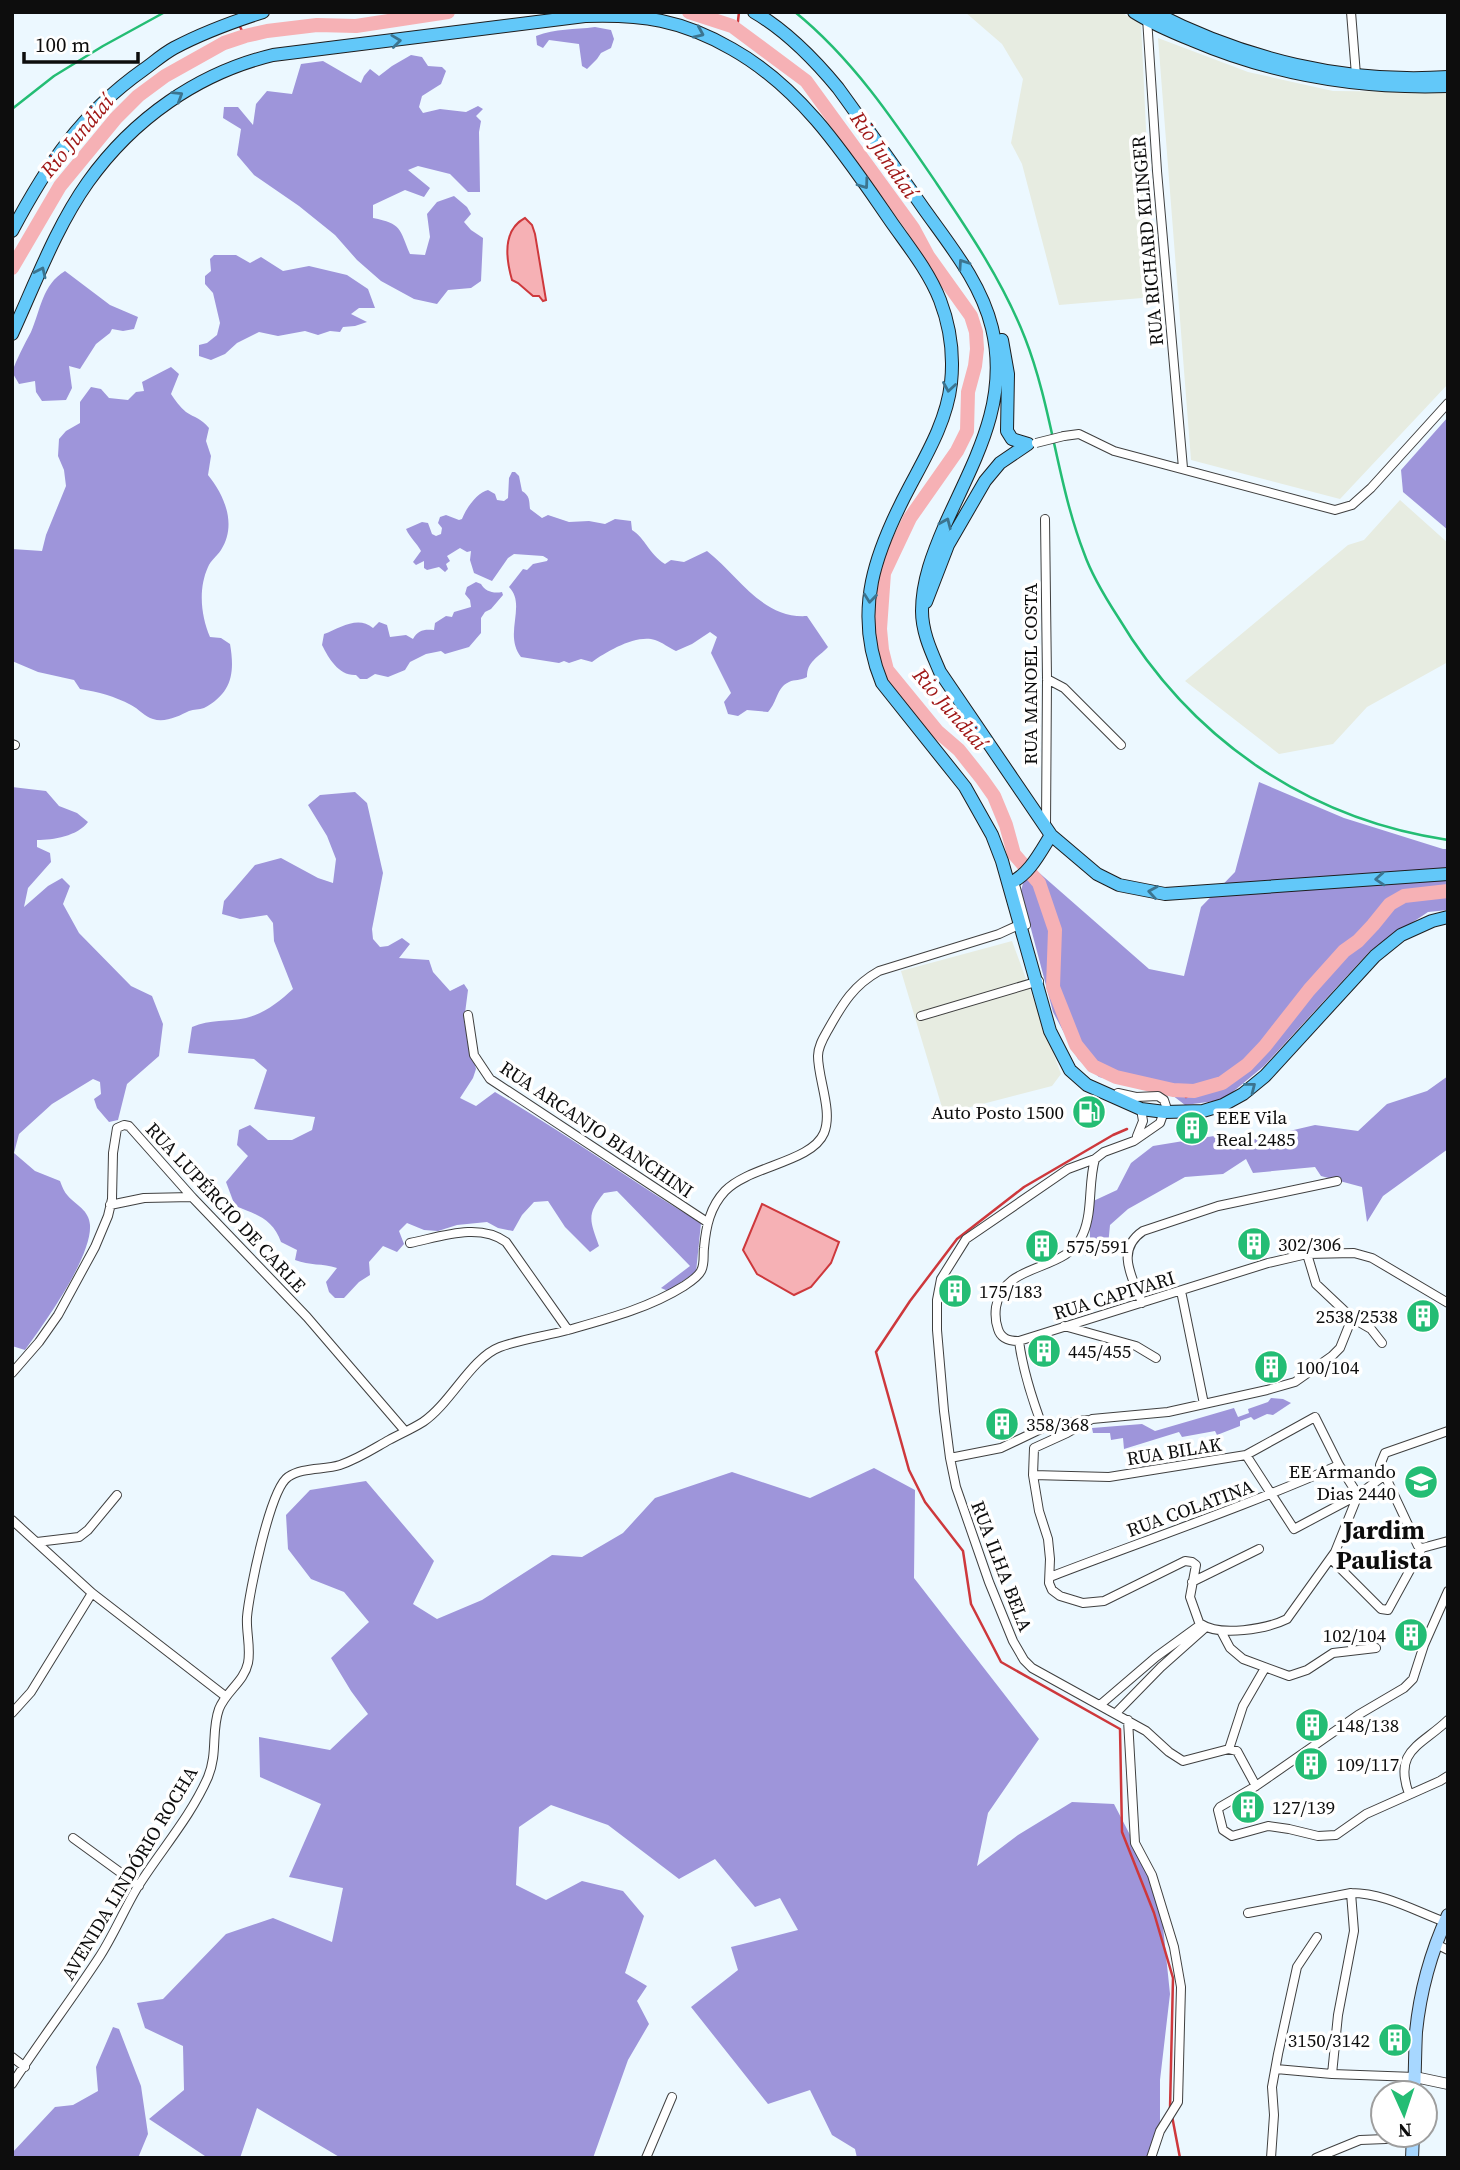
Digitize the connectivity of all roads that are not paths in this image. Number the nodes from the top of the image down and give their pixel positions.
1 (263, 12) edge
2 (754, 12) edge
3 (1350, 12) edge
4 (1146, 14) edge
5 (1356, 75) junction
6 (1448, 77) edge
7 (1448, 86) edge
8 (12, 231) edge
9 (981, 294) junction
10 (12, 334) edge
11 (1448, 402) edge
12 (1032, 443) junction
13 (1183, 468) junction
14 (1045, 519) dead end
15 (921, 614) junction
16 (1047, 679) junction
17 (1121, 745) dead end
18 (1048, 832) junction
19 (1448, 874) edge
20 (1014, 880) junction
21 (1448, 917) edge
22 (1023, 923) junction
23 (1039, 981) junction
24 (468, 1015) dead end
25 (921, 1016) dead end
26 (1142, 1115) junction
27 (1162, 1118) junction
28 (1134, 1142) junction
29 (1094, 1159) junction
30 (1337, 1181) dead end
31 (192, 1197) junction
32 (110, 1205) junction
33 (707, 1222) junction
34 (410, 1243) dead end
35 (1307, 1254) junction
36 (1181, 1291) junction
37 (1142, 1303) junction
38 (1448, 1303) edge
39 (1352, 1318) junction
40 (1064, 1326) junction
41 (569, 1330) junction
42 (1019, 1341) junction
43 (1382, 1343) dead end
44 (1156, 1358) dead end
45 (12, 1373) edge
46 (1204, 1404) junction
47 (1092, 1419) junction
48 (1043, 1427) junction
49 (405, 1431) junction
50 (1448, 1431) edge
51 (1246, 1455) junction
52 (950, 1458) junction
53 (1339, 1465) junction
54 (1032, 1475) junction
55 (1385, 1475) junction
56 (117, 1495) dead end
57 (1358, 1495) junction
58 (1271, 1496) junction
59 (12, 1520) edge
60 (1448, 1541) edge
61 (37, 1542) junction
62 (1422, 1548) junction
63 (1258, 1549) dead end
64 (1331, 1559) junction
65 (1050, 1577) junction
66 (1192, 1582) junction
67 (1448, 1591) edge
68 (92, 1593) junction
69 (1203, 1626) junction
70 (1220, 1631) junction
71 (1376, 1648) dead end
72 (1265, 1668) junction
73 (225, 1696) junction
74 (1100, 1705) junction
75 (12, 1713) edge
76 (1116, 1713) junction
77 (1128, 1720) junction
78 (1448, 1720) edge
79 (1229, 1749) junction
80 (1448, 1776) edge
81 (1256, 1786) junction
82 (1409, 1794) junction
83 (73, 1838) dead end
84 (139, 1886) junction
85 (1351, 1894) junction
86 (1248, 1913) dead end
87 (1446, 1919) edge
88 (1317, 1937) dead end
89 (1442, 1947) edge
90 (12, 2057) edge
91 (24, 2067) junction
92 (1276, 2069) junction
93 (1332, 2074) junction
94 (1415, 2077) junction
95 (12, 2084) edge
96 (1448, 2084) edge
97 (672, 2097) dead end
98 (1369, 2139) edge
99 (646, 2158) edge
100 (1151, 2158) edge
101 (1271, 2158) edge
102 (1316, 2158) edge

1 - 8 main road
9 -> 2 main road
3 - 5 street
4 - 5 main road
4 - 7 main road
4 - 13 street, RUA RICHARD KLINGER
5 - 6 main road
9 - 12 main road
15 -> 9 main road
10 -> 20 main road
11 - 13 street
12 - 13 street, bridge
12 - 15 main road
14 - 16 street, RUA MANOEL COSTA
15 - 18 main road
16 - 17 street
16 - 18 street, RUA MANOEL COSTA
19 -> 18 main road
18 - 20 main road
20 - 22 main road
27 -> 21 main road
22 - 23 main road
22 - 33 street, AVENIDA LINDÓRIO ROCHA
23 - 25 street
23 - 26 main road
23 - 27 street
24 - 33 street, RUA ARCANJO BIANCHINI
26 - 27 main road
26 - 28 street
27 - 28 street, RUA ILHA BELA
28 - 29 street, RUA ILHA BELA
29 - 42 street
29 - 52 street, RUA ILHA BELA
30 - 37 street
31 - 32 street
31 - 32 street, RUA LUPÉRCIO DE CARLE
31 - 49 street, RUA LUPÉRCIO DE CARLE
32 - 45 street, RUA LUPÉRCIO DE CARLE
33 - 41 street, AVENIDA LINDÓRIO ROCHA
34 - 41 street
35 - 36 street, RUA CAPIVARI
35 - 38 street, RUA CAPIVARI
35 - 39 street
36 - 37 street, RUA CAPIVARI
36 - 46 street
37 - 40 street, RUA CAPIVARI
39 - 43 street
39 - 46 street
40 - 42 street, RUA CAPIVARI
40 - 44 street
41 - 49 street, AVENIDA LINDÓRIO ROCHA
42 - 48 street
46 - 47 street
47 - 48 street
47 - 54 street
48 - 52 street
49 - 73 street, AVENIDA LINDÓRIO ROCHA
50 - 55 street
51 - 53 street
51 - 54 street, RUA BILAK
51 - 58 street, RUA BILAK
52 - 74 street, RUA ILHA BELA
53 - 57 street
53 - 58 street, RUA COLATINA
54 - 65 street
55 - 57 street, RUA BILAK
55 - 62 street
56 - 61 street
57 - 58 street, RUA BILAK
57 - 64 street
58 - 65 street, RUA COLATINA
59 - 61 street
60 - 62 street
61 - 68 street
62 - 64 street
63 - 66 street
64 - 70 street
65 - 66 street
66 - 69 street
67 - 81 street
68 - 73 street
68 - 75 street
69 - 70 street
69 - 74 street
69 - 76 street
70 - 72 street
71 - 72 street
72 - 79 street
73 - 84 street, AVENIDA LINDÓRIO ROCHA
74 - 76 street, RUA ILHA BELA
76 - 77 street, RUA ILHA BELA
77 - 79 street, RUA ILHA BELA
77 - 100 street
78 - 82 street
79 - 81 street
80 - 82 street
81 - 82 street
83 - 84 street
84 - 91 street, AVENIDA LINDÓRIO ROCHA
85 - 86 street
85 - 87 street
85 - 93 street
87 - 89 main road
88 - 92 street
89 - 94 main road
90 - 91 street
91 - 95 street, AVENIDA LINDÓRIO ROCHA
92 - 93 street
92 - 101 street
93 - 94 street
94 - 96 street
97 - 99 street
98 - 102 street

